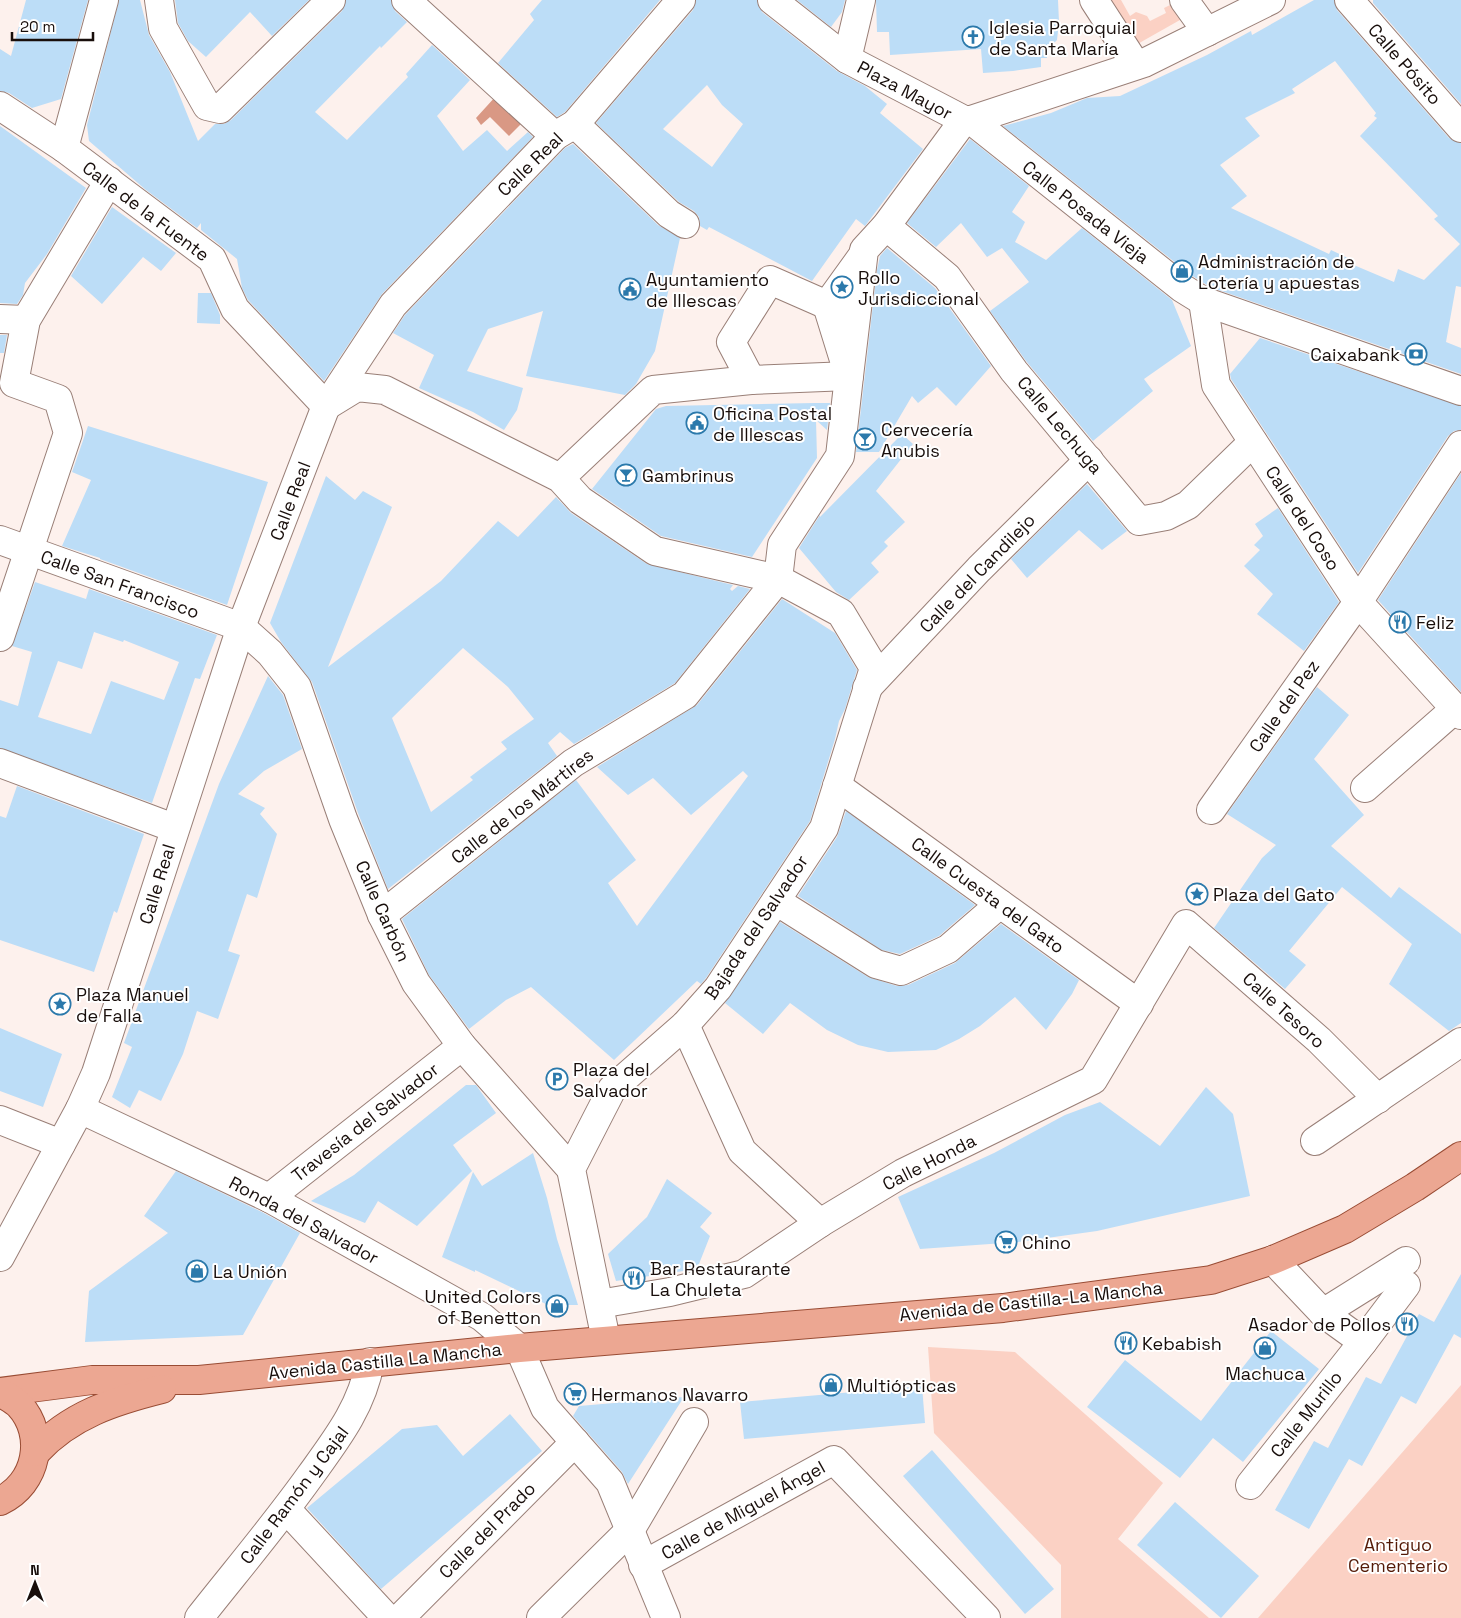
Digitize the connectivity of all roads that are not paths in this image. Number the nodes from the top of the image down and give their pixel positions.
1 (104, 0) edge
2 (159, 0) edge
3 (331, 0) edge
4 (406, 0) edge
5 (681, 0) edge
6 (772, 0) edge
7 (861, 0) edge
8 (1094, 0) edge
9 (1184, 0) edge
10 (1271, 0) edge
11 (1351, 0) edge
12 (1207, 32) junction
13 (847, 59) junction
14 (1136, 65) junction
15 (0, 106) edge
16 (967, 120) junction
17 (1461, 128) edge
18 (565, 130) junction
19 (64, 148) junction
20 (109, 182) junction
21 (685, 224) dead end
22 (886, 226) junction
23 (864, 255) junction
24 (1203, 301) junction
25 (827, 305) junction
26 (856, 318) junction
27 (13, 320) edge
28 (849, 376) junction
29 (750, 380) junction
30 (1461, 391) edge
31 (326, 406) junction
32 (1253, 442) junction
33 (1461, 445) edge
34 (1089, 460) junction
35 (560, 478) junction
36 (0, 540) edge
37 (28, 551) junction
38 (778, 579) junction
39 (1358, 602) junction
40 (241, 627) junction
41 (0, 637) edge
42 (867, 688) junction
43 (1458, 712) edge
44 (0, 764) edge
45 (837, 786) junction
46 (1365, 788) dead end
47 (1211, 810) dead end
48 (174, 828) junction
49 (776, 901) junction
50 (1000, 904) junction
51 (382, 915) junction
52 (1186, 924) joint
53 (1140, 1004) junction
54 (685, 1025) junction
55 (1461, 1042) edge
56 (462, 1046) junction
57 (1378, 1099) junction
58 (80, 1109) junction
59 (0, 1120) edge
60 (1315, 1141) dead end
61 (61, 1144) junction
62 (1461, 1156) edge
63 (571, 1169) junction
64 (269, 1198) junction
65 (820, 1223) junction
66 (0, 1257) edge
67 (1273, 1260) junction
68 (599, 1304) junction
69 (1323, 1312) junction
70 (606, 1340) junction
71 (1363, 1342) junction
72 (570, 1343) joint
73 (519, 1348) junction
74 (370, 1362) junction
75 (199, 1380) junction
76 (0, 1392) edge
77 (694, 1422) dead end
78 (575, 1442) junction
79 (36, 1452) junction
80 (1250, 1485) dead end
81 (0, 1502) edge
82 (286, 1509) junction
83 (631, 1529) junction
84 (644, 1565) junction
85 (199, 1618) edge
86 (387, 1618) edge
87 (400, 1618) edge
88 (541, 1618) edge
89 (666, 1618) edge
90 (986, 1618) edge

1 - 19 street
2 - 3 street
4 - 18 street
5 - 18 street, Calle Real
6 - 13 street, Plaza Mayor
7 - 13 street
8 - 14 street
9 - 12 street
10 - 12 street
11 - 17 street, Calle Pósito
12 - 14 street
13 - 16 street, Plaza Mayor
14 - 16 street
15 - 19 street, Calle de la Fuente
16 - 22 street
16 - 24 street, Calle Posada Vieja
18 - 21 street
18 - 31 street, Calle Real
19 - 20 street, Calle de la Fuente
20 - 27 street
20 - 31 street, Calle de la Fuente
22 - 23 street
22 - 34 street, Calle Lechuga
23 - 25 street
23 - 26 street
24 - 30 street, Calle Posada Vieja
24 - 32 street, Calle del Coso
25 - 26 street
25 - 28 street
25 - 29 street
26 - 28 street
27 - 37 street
28 - 29 street
28 - 38 street
29 - 35 street
31 - 35 street
31 - 40 street, Calle Real
32 - 34 street, Calle Lechuga
32 - 39 street, Calle del Coso
33 - 39 street, Calle del Pez
34 - 42 street, Calle del Candilejo
35 - 38 street
36 - 37 street, Calle San Francisco
37 - 40 street, Calle San Francisco
37 - 41 street
38 - 42 street, Bajada del Salvador
38 - 51 street, Calle de los Mártires
39 - 43 street, Calle del Coso
39 - 47 street, Calle del Pez
40 - 48 street, Calle Real
40 - 51 street, Calle Carbón
42 - 45 street, Bajada del Salvador
43 - 46 street, Calle del Coso
44 - 48 street
45 - 49 street, Bajada del Salvador
45 - 50 street, Calle Cuesta del Gato
48 - 58 street, Calle Real
49 - 50 street
49 - 54 street, Bajada del Salvador
50 - 53 street, Calle Cuesta del Gato
51 - 56 street, Calle Carbón
52 - 53 street, Calle Honda
52 - 57 street, Calle Tesoro
53 - 65 street, Calle Honda
54 - 63 street, Bajada del Salvador
54 - 65 street
55 - 57 street
56 - 63 street, Calle Carbón
56 - 64 street, Travesía del Salvador
57 - 60 street
58 - 61 street, Calle Real
58 - 64 street, Ronda del Salvador
59 - 61 street
61 - 66 street, Calle Real
62 - 67 main road, Avenida de Castilla-La Mancha
63 - 68 street
64 - 73 street, Ronda del Salvador
65 - 68 street, Calle Honda
67 - 69 street
67 - 70 main road, Avenida de Castilla-La Mancha
68 - 70 street
69 - 71 street
69 - 71 street, Calle Murillo
70 - 72 main road, Avenida de Castilla-La Mancha
71 - 80 street, Calle Murillo
72 - 73 main road, Avenida Castilla La Mancha
73 - 74 main road, Avenida Castilla La Mancha
73 - 78 street
74 - 75 main road, Avenida Castilla La Mancha
74 - 82 street, Calle Ramón y Cajal
75 - 76 main road
75 - 79 main road
76 - 79 main road
77 - 83 street
78 - 83 street
78 - 87 street, Calle del Prado
79 - 81 main road
82 - 85 street, Calle Ramón y Cajal
82 - 86 street
83 - 84 street
83 - 88 street
84 - 89 street
84 - 90 street, Calle de Miguel Ángel

